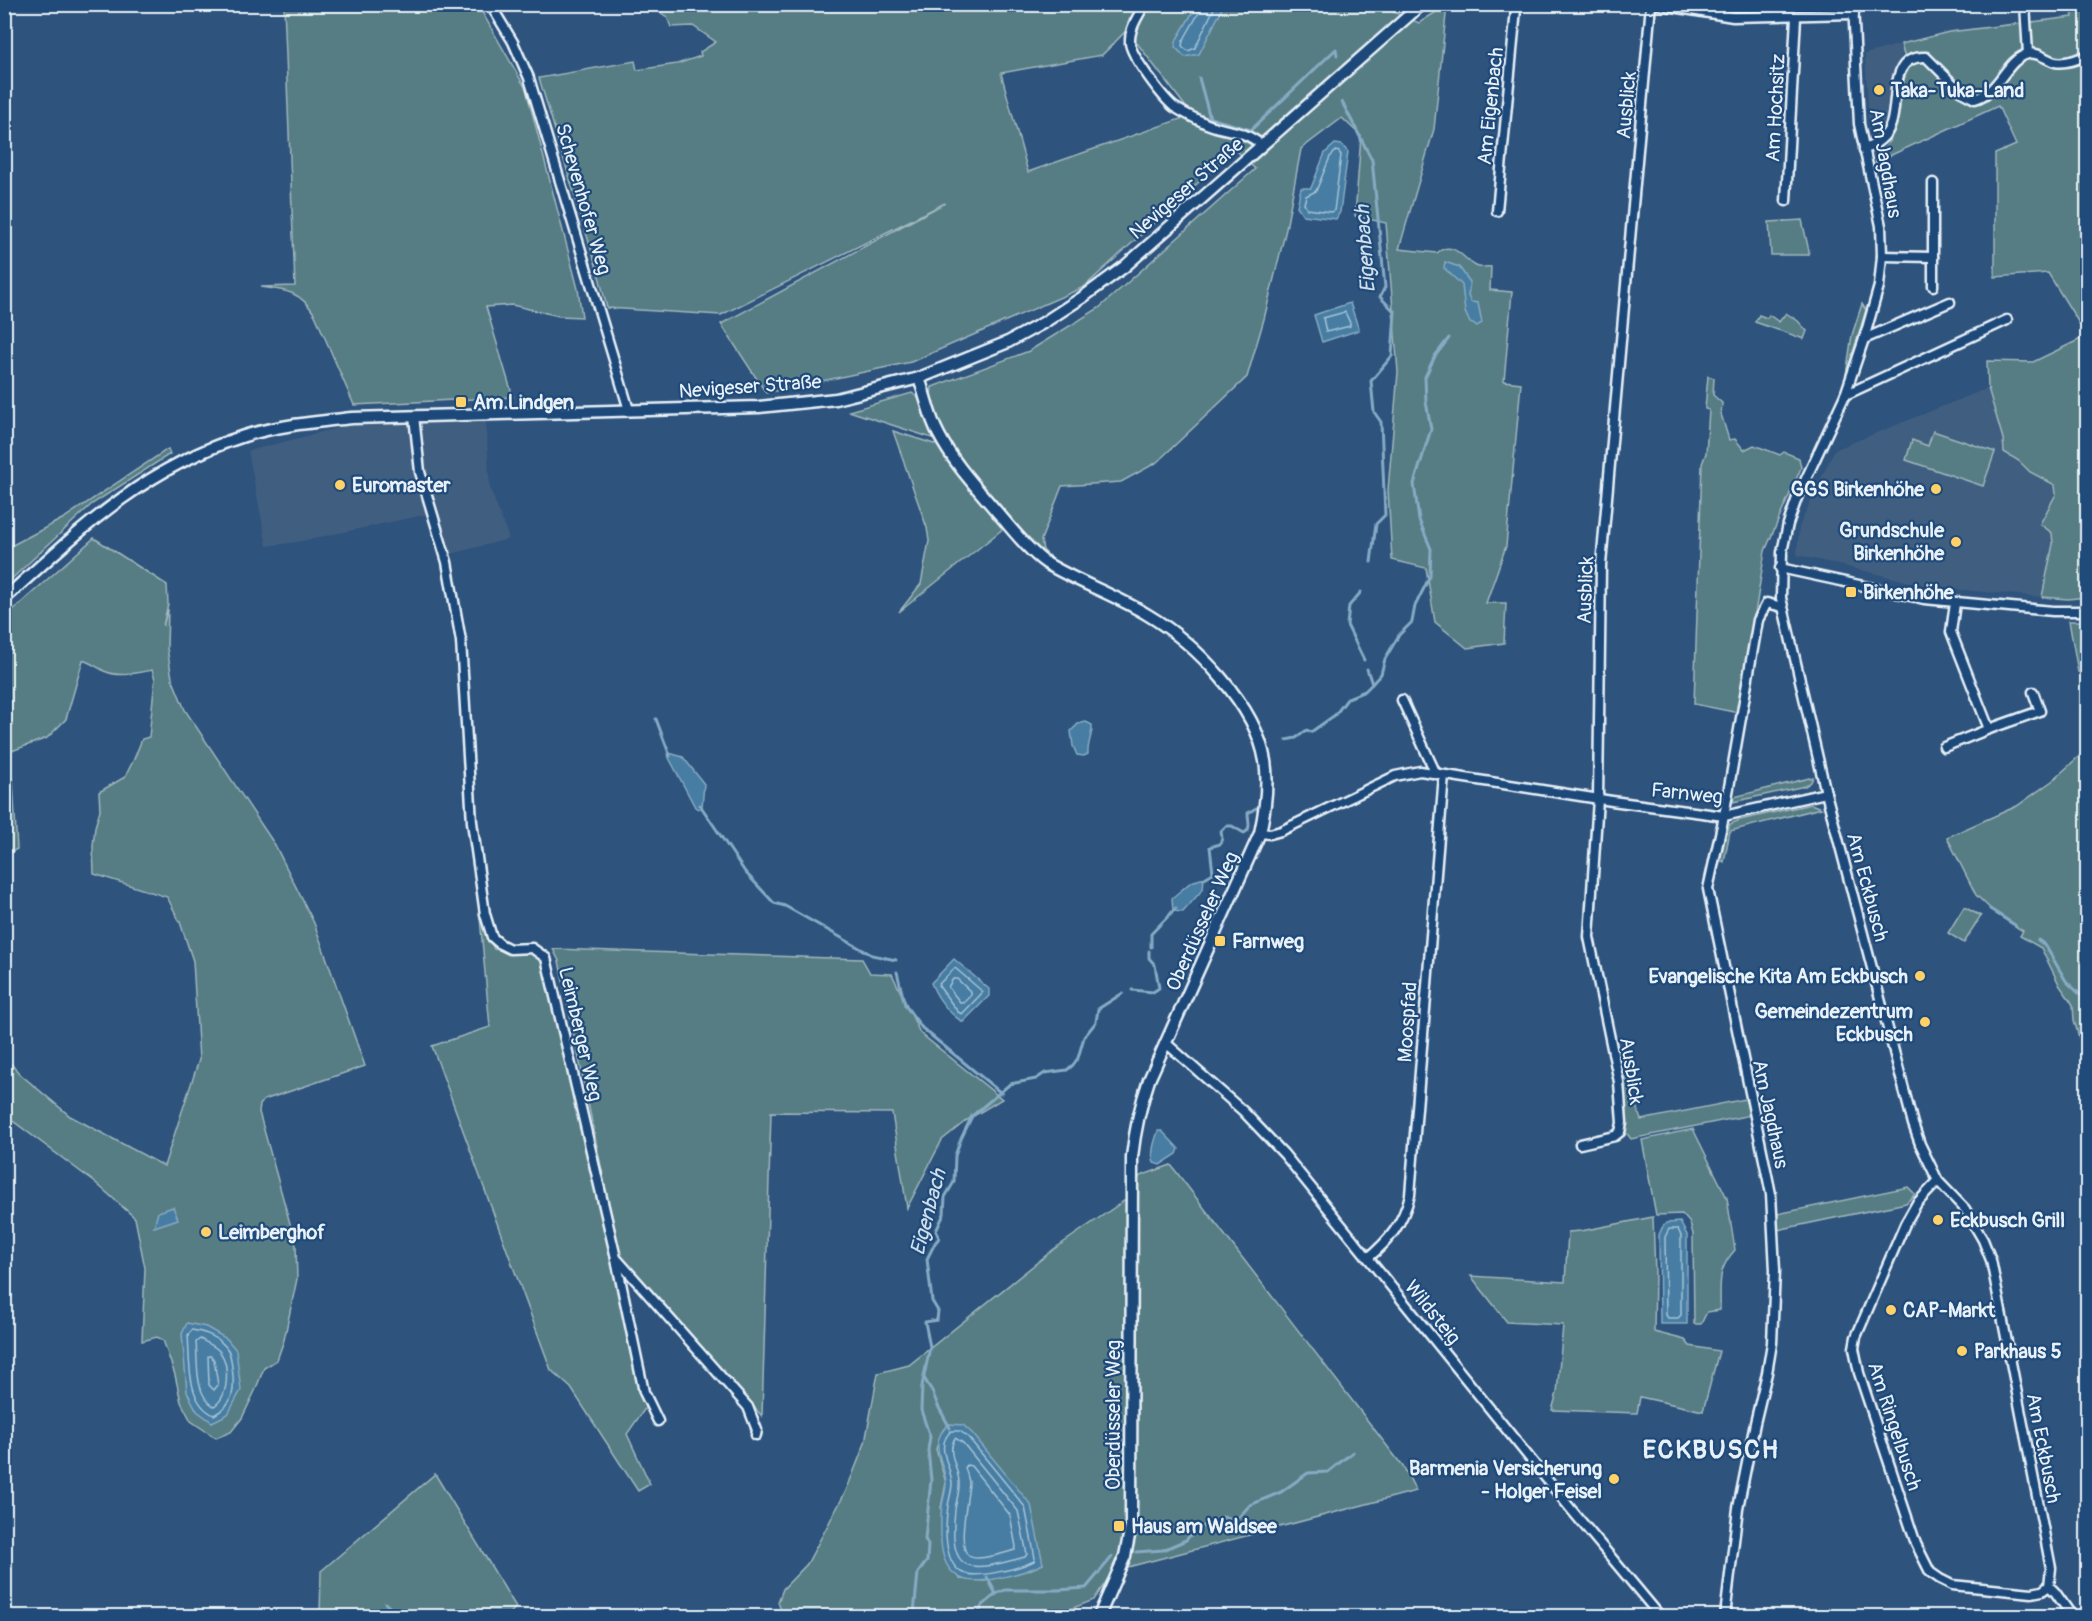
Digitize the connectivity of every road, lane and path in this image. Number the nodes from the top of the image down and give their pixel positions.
1 (490, 4) edge
2 (1145, 4) edge
3 (1422, 4) edge
4 (1515, 4) edge
5 (1653, 4) edge
6 (2025, 4) edge
7 (1853, 9) edge
8 (1796, 17) junction
9 (2028, 54) junction
10 (2088, 55) edge
11 (1262, 145) junction
12 (1864, 150) junction
13 (1933, 183) dead end
14 (1785, 201) dead end
15 (1497, 211) dead end
16 (1882, 256) junction
17 (1933, 257) junction
18 (1933, 286) dead end
19 (1950, 302) dead end
20 (2007, 320) dead end
21 (1864, 339) junction
22 (919, 378) junction
23 (1845, 395) junction
24 (629, 410) junction
25 (414, 416) junction
26 (1780, 568) junction
27 (4, 599) edge
28 (1781, 602) junction
29 (1955, 603) junction
30 (2088, 611) edge
31 (2033, 692) dead end
32 (1402, 700) dead end
33 (1989, 729) junction
34 (1944, 747) dead end
35 (1440, 774) junction
36 (1826, 793) junction
37 (1598, 799) junction
38 (1724, 816) junction
39 (1260, 833) junction
40 (1166, 1043) junction
41 (1580, 1144) dead end
42 (1938, 1181) junction
43 (616, 1258) junction
44 (1368, 1258) junction
45 (658, 1420) dead end
46 (756, 1435) dead end
47 (2049, 1586) junction
48 (1099, 1617) edge
49 (1660, 1617) edge
50 (1725, 1617) edge
51 (2072, 1617) edge

1 - 24 street, Schevenhofer Weg
2 - 11 street
3 - 11 main road, Nevigeser Straße
4 - 15 street, Am Eigenbach
5 - 8 street
5 - 37 street, Ausblick
6 - 9 street
7 - 8 street
7 - 12 street, Am Jagdhaus
8 - 14 street, Am Hochsitz
9 - 10 street
9 - 12 street
11 - 22 main road, Nevigeser Straße
12 - 16 street, Am Jagdhaus
13 - 17 street, Am Jagdhaus
16 - 17 street
16 - 21 street, Am Jagdhaus
17 - 18 street, Am Jagdhaus
19 - 21 street
20 - 23 street
21 - 23 street, Am Jagdhaus
22 - 24 main road, Nevigeser Straße
22 - 39 main road, Oberdüsseler Weg
23 - 26 street, Am Jagdhaus
24 - 25 main road, Nevigeser Straße
25 - 27 main road, Nevigeser Straße
25 - 43 street, Leimberger Weg
26 - 28 street, Am Jagdhaus
26 - 29 street
28 - 36 street, Am Eckbusch
28 - 38 street, Am Jagdhaus
29 - 30 street
29 - 33 street
31 - 33 street
32 - 35 street
33 - 34 street
35 - 37 street, Farnweg
35 - 39 street, Farnweg
35 - 44 street, Moospfad
36 - 38 street, Farnweg
36 - 42 street, Am Eckbusch
37 - 38 street, Farnweg
37 - 41 street, Ausblick
38 - 50 street, Am Jagdhaus
39 - 40 main road, Oberdüsseler Weg
40 - 44 street, Wildsteig
40 - 48 main road, Oberdüsseler Weg
42 - 47 street, Am Eckbusch
42 - 47 street, Am Ringelbusch
43 - 45 street
43 - 46 street, Leimberger Weg
44 - 49 street, Wildsteig
47 - 51 street

